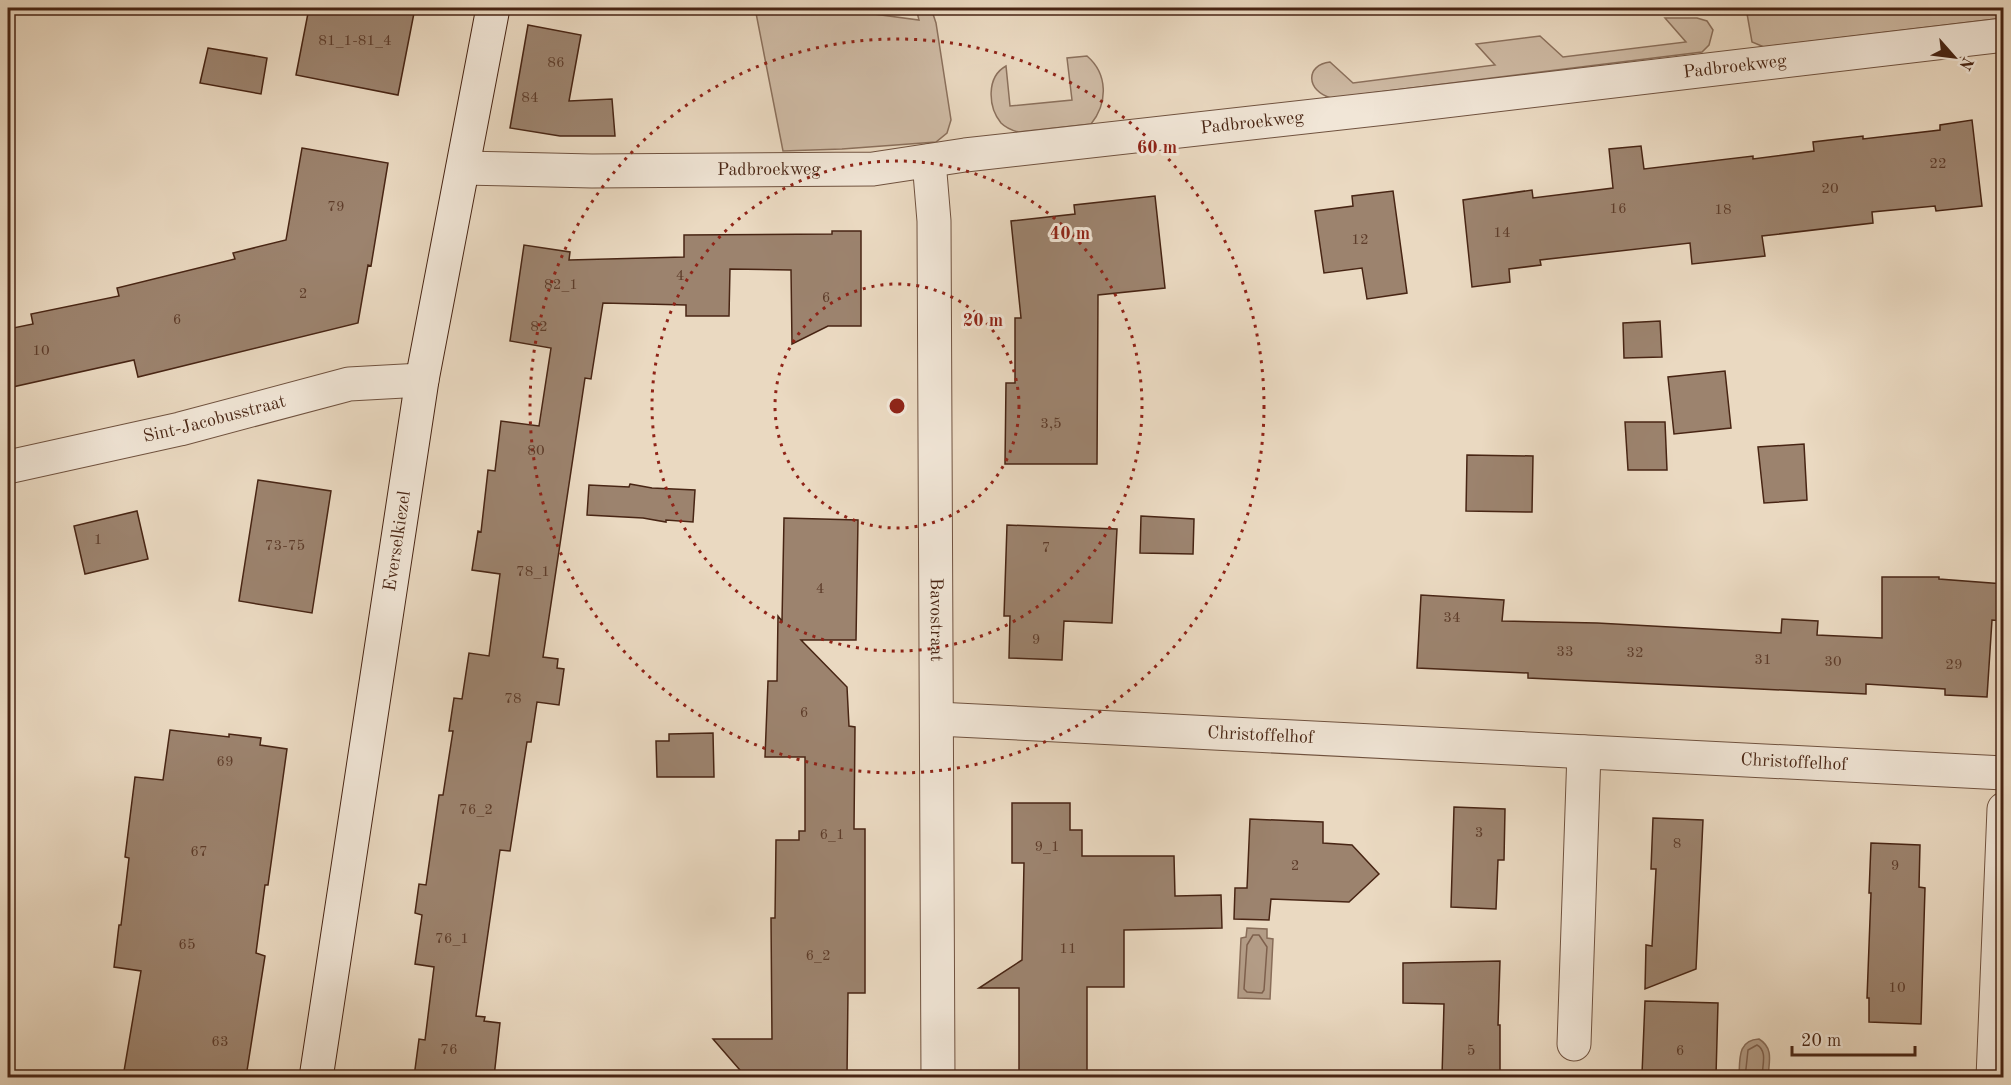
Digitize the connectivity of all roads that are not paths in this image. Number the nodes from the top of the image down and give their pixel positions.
1 (494, 8) edge
2 (2004, 35) edge
3 (929, 161) junction
4 (463, 168) junction
5 (422, 380) junction
6 (8, 467) edge
7 (937, 719) junction
8 (1584, 752) junction
9 (2004, 773) edge
10 (2004, 809) edge
11 (1574, 1044) dead end
12 (316, 1077) edge
13 (938, 1077) edge
14 (1994, 1077) edge

1 - 4 street, Everselkiezel
2 - 3 street, Padbroekweg
3 - 4 street, Padbroekweg
3 - 7 street, Bavostraat
4 - 5 street, Everselkiezel
5 - 6 street, Sint-Jacobusstraat
5 - 12 street, Everselkiezel
7 - 8 street, Christoffelhof
7 - 13 street, Bavostraat
8 - 9 street, Christoffelhof
8 - 11 street
10 - 14 street

